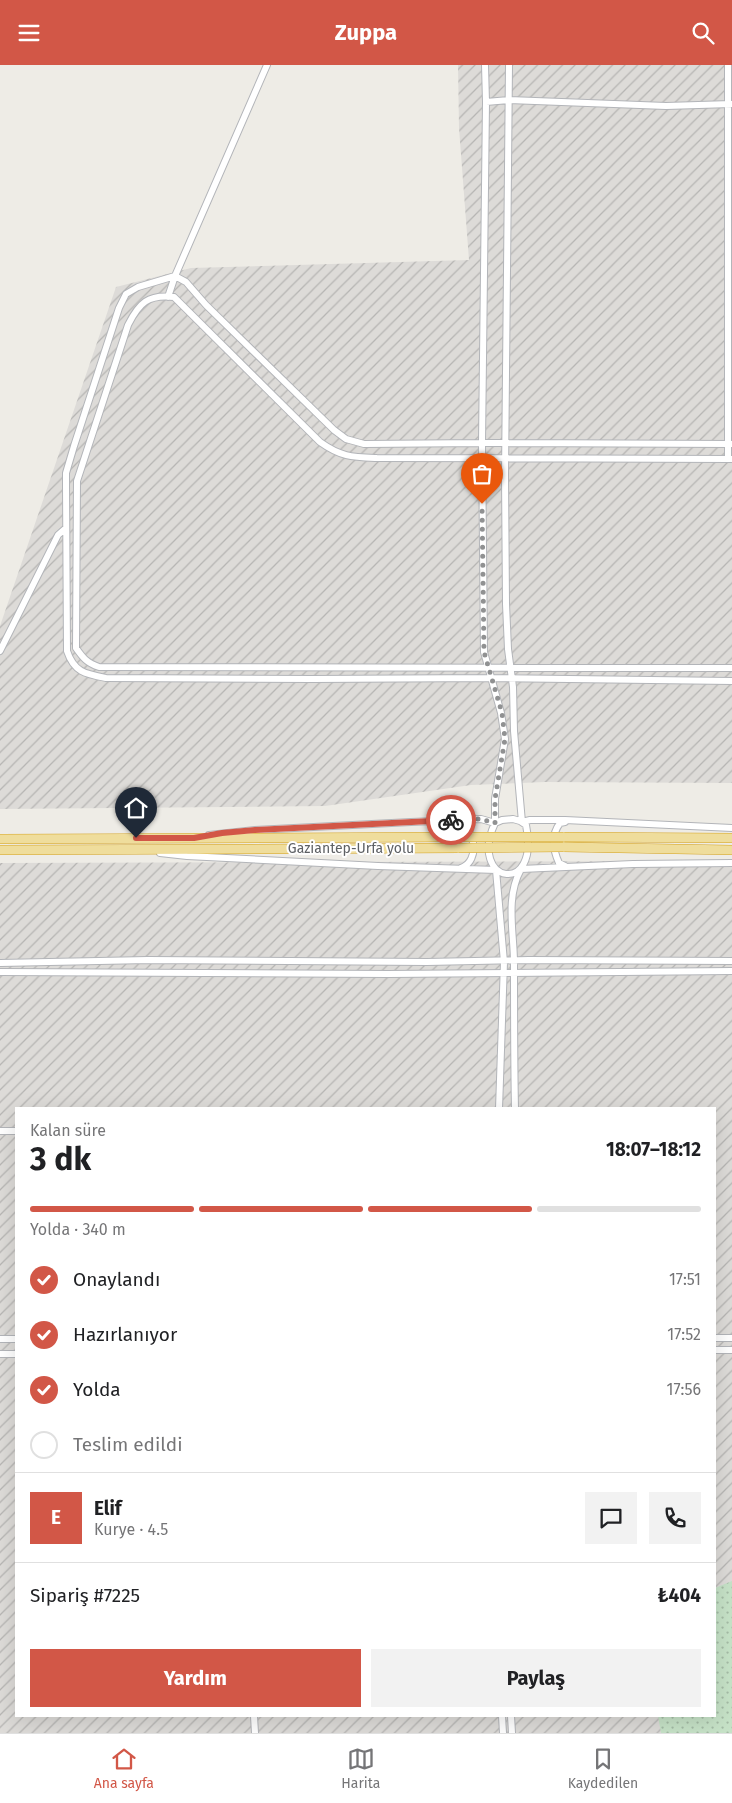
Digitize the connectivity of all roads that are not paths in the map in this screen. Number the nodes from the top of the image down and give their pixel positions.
1 (267, 65) edge
2 (485, 65) edge
3 (509, 65) edge
4 (728, 65) edge
5 (510, 100) junction
6 (486, 102) junction
7 (730, 104) edge
8 (175, 276) junction
9 (168, 297) junction
10 (482, 443) junction
11 (506, 443) junction
12 (730, 444) edge
13 (482, 459) junction
14 (506, 459) junction
15 (730, 459) edge
16 (66, 528) junction
17 (0, 651) edge
18 (488, 668) junction
19 (510, 668) junction
20 (732, 668) edge
21 (491, 677) junction
22 (512, 679) junction
23 (732, 681) edge
24 (454, 820) junction
25 (574, 820) junction
26 (522, 822) junction
27 (495, 823) junction
28 (732, 829) edge
29 (194, 838) junction
30 (0, 839) edge
31 (732, 839) edge
32 (0, 849) edge
33 (132, 849) junction
34 (732, 850) edge
35 (732, 863) edge
36 (566, 867) junction
37 (458, 869) junction
38 (521, 869) junction
39 (496, 870) junction
40 (514, 961) junction
41 (732, 961) edge
42 (504, 962) junction
43 (0, 963) edge
44 (732, 971) edge
45 (0, 972) edge
46 (514, 972) junction
47 (504, 973) junction
48 (500, 1107) edge
49 (515, 1107) edge
50 (0, 1131) edge
51 (15, 1131) edge
52 (716, 1338) edge
53 (732, 1338) edge
54 (0, 1339) edge
55 (15, 1339) edge
56 (716, 1350) edge
57 (732, 1350) edge
58 (0, 1354) edge
59 (15, 1354) edge
60 (254, 1717) edge
61 (502, 1717) edge
62 (511, 1717) edge
63 (255, 1733) edge
64 (502, 1733) edge
65 (512, 1733) edge

1 - 8 street
2 - 6 street
3 - 5 street
4 - 7 street
5 - 6 street
5 - 7 street
5 - 11 street
6 - 10 street
7 - 12 street
8 - 9 street
8 - 10 street
8 - 16 street
9 - 13 street
9 - 18 street
10 - 11 street
10 - 13 street
11 - 12 street
11 - 14 street
12 - 15 street
13 - 14 street
13 - 18 street
14 - 15 street
14 - 19 street
16 - 17 street
16 - 21 street
18 - 19 street
18 - 21 street
19 - 20 street
19 - 22 street
21 - 22 street
21 - 27 street
22 - 23 street
22 - 26 street
24 - 27 street
24 - 29 street
24 - 37 street
25 - 26 street
25 - 28 street
25 - 36 street
26 - 27 street
26 - 38 street
27 - 39 street
29 - 30 highway, Gaziantep-Urfa yolu
29 - 31 highway, Gaziantep-Urfa yolu, bridge
32 - 33 highway, Gaziantep-Urfa yolu
33 - 34 highway, Gaziantep-Urfa yolu, bridge
33 - 37 street
35 - 36 street
36 - 38 street
37 - 39 street
38 - 39 street
38 - 40 street
39 - 42 street
40 - 41 street
40 - 42 street
40 - 46 street
42 - 43 street
42 - 47 street
44 - 46 street
45 - 47 street
46 - 47 street
46 - 49 street
47 - 48 street
50 - 51 street
52 - 53 street
54 - 55 street
56 - 57 street
58 - 59 street
60 - 63 street
61 - 64 street
62 - 65 street

